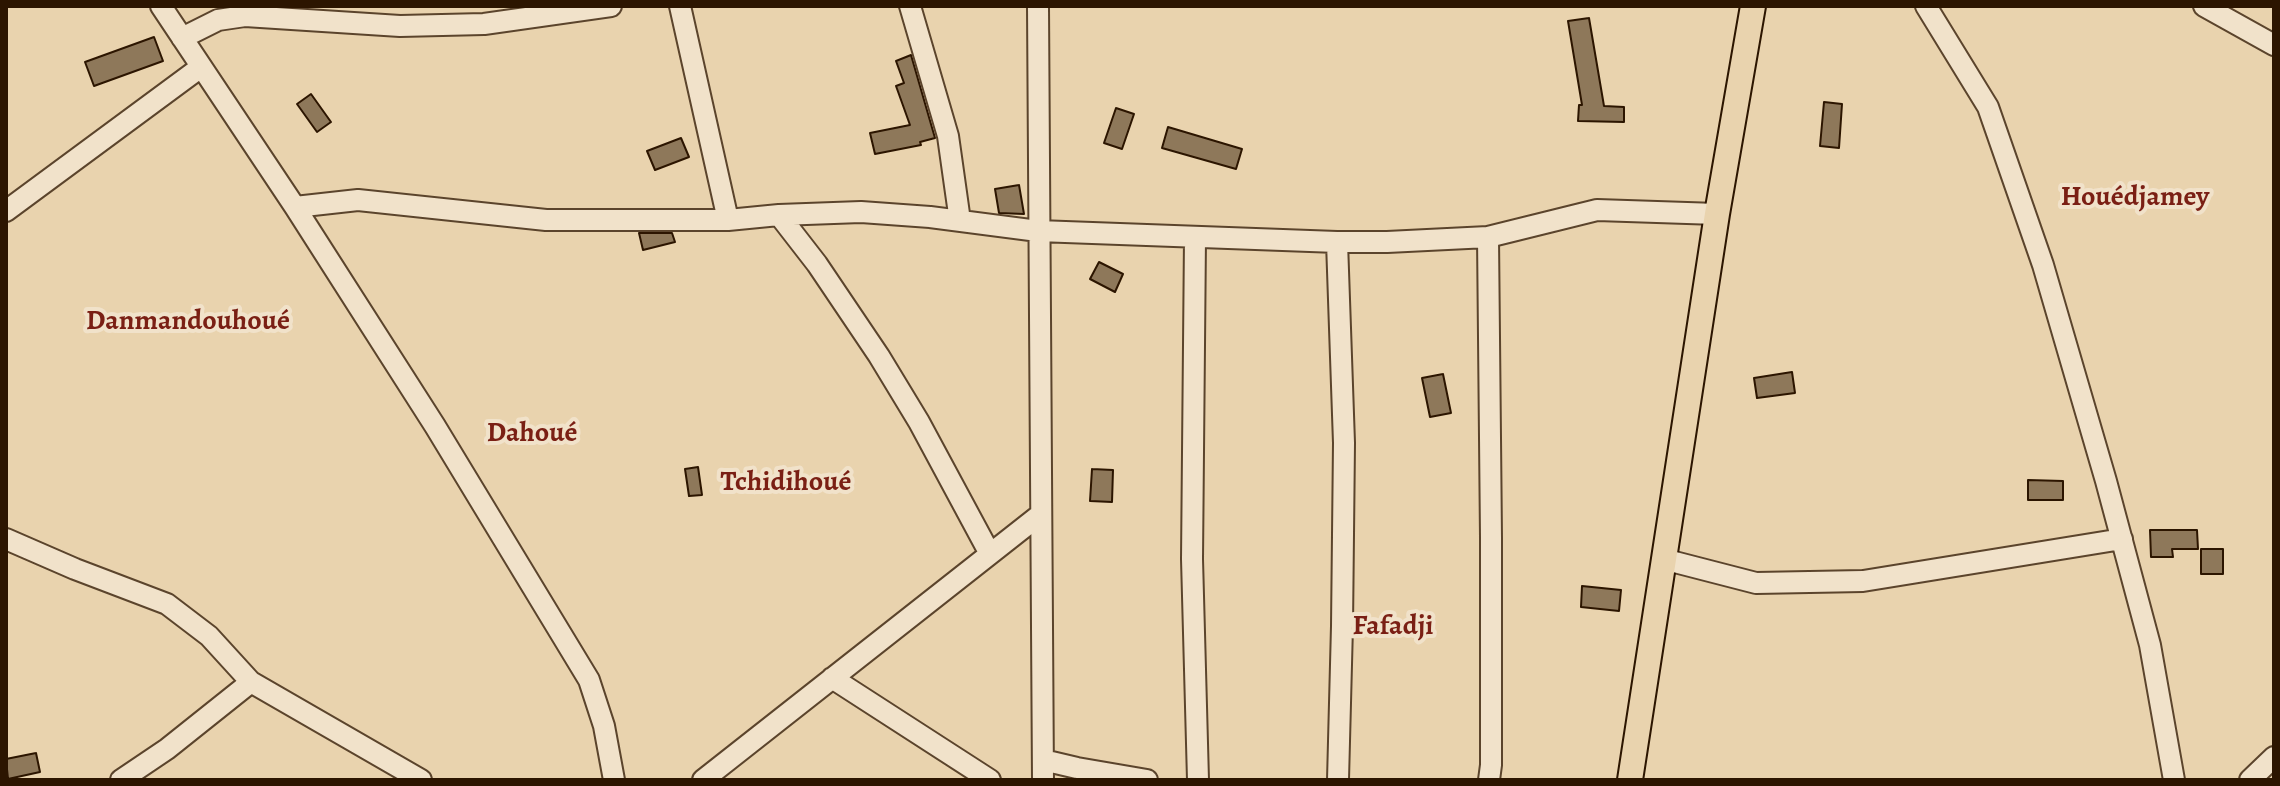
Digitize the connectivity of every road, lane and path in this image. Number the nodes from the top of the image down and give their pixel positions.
1 (161, 6) edge
2 (611, 6) edge
3 (680, 6) edge
4 (910, 6) edge
5 (1038, 6) edge
6 (1753, 6) edge
7 (1926, 6) edge
8 (2204, 6) edge
9 (182, 38) junction
10 (2274, 45) edge
11 (201, 67) junction
12 (295, 207) junction
13 (6, 211) edge
14 (1717, 214) junction
15 (779, 215) junction
16 (728, 220) junction
17 (960, 221) junction
18 (1038, 231) junction
19 (1488, 237) junction
20 (1195, 238) junction
21 (1337, 242) junction
22 (1041, 514) junction
23 (6, 539) edge
24 (2122, 539) junction
25 (990, 554) junction
26 (1663, 559) junction
27 (832, 678) junction
28 (251, 682) junction
29 (2274, 757) edge
30 (1043, 770) edge
31 (121, 780) edge
32 (421, 780) edge
33 (614, 780) edge
34 (703, 780) edge
35 (990, 780) edge
36 (1147, 780) edge
37 (1198, 780) edge
38 (1338, 780) edge
39 (1489, 780) edge
40 (1630, 780) edge
41 (2174, 780) edge
42 (2250, 780) edge

1 - 9 street
2 - 9 street
3 - 16 street
4 - 17 street
5 - 18 street
6 - 14 main road
7 - 24 street
8 - 10 street
9 - 11 street
11 - 12 street
11 - 13 street
12 - 16 street
12 - 33 street
14 - 19 street
14 - 26 main road
15 - 16 street
15 - 17 street
15 - 25 street
17 - 18 street
18 - 20 street
18 - 22 street
19 - 21 street
19 - 39 street
20 - 21 street
20 - 37 street
21 - 38 street
22 - 25 street
22 - 30 street
23 - 28 street
24 - 26 street
24 - 41 street
25 - 27 street
26 - 40 main road
27 - 34 street
27 - 35 street
28 - 31 street
28 - 32 street
29 - 42 street
30 - 36 street

